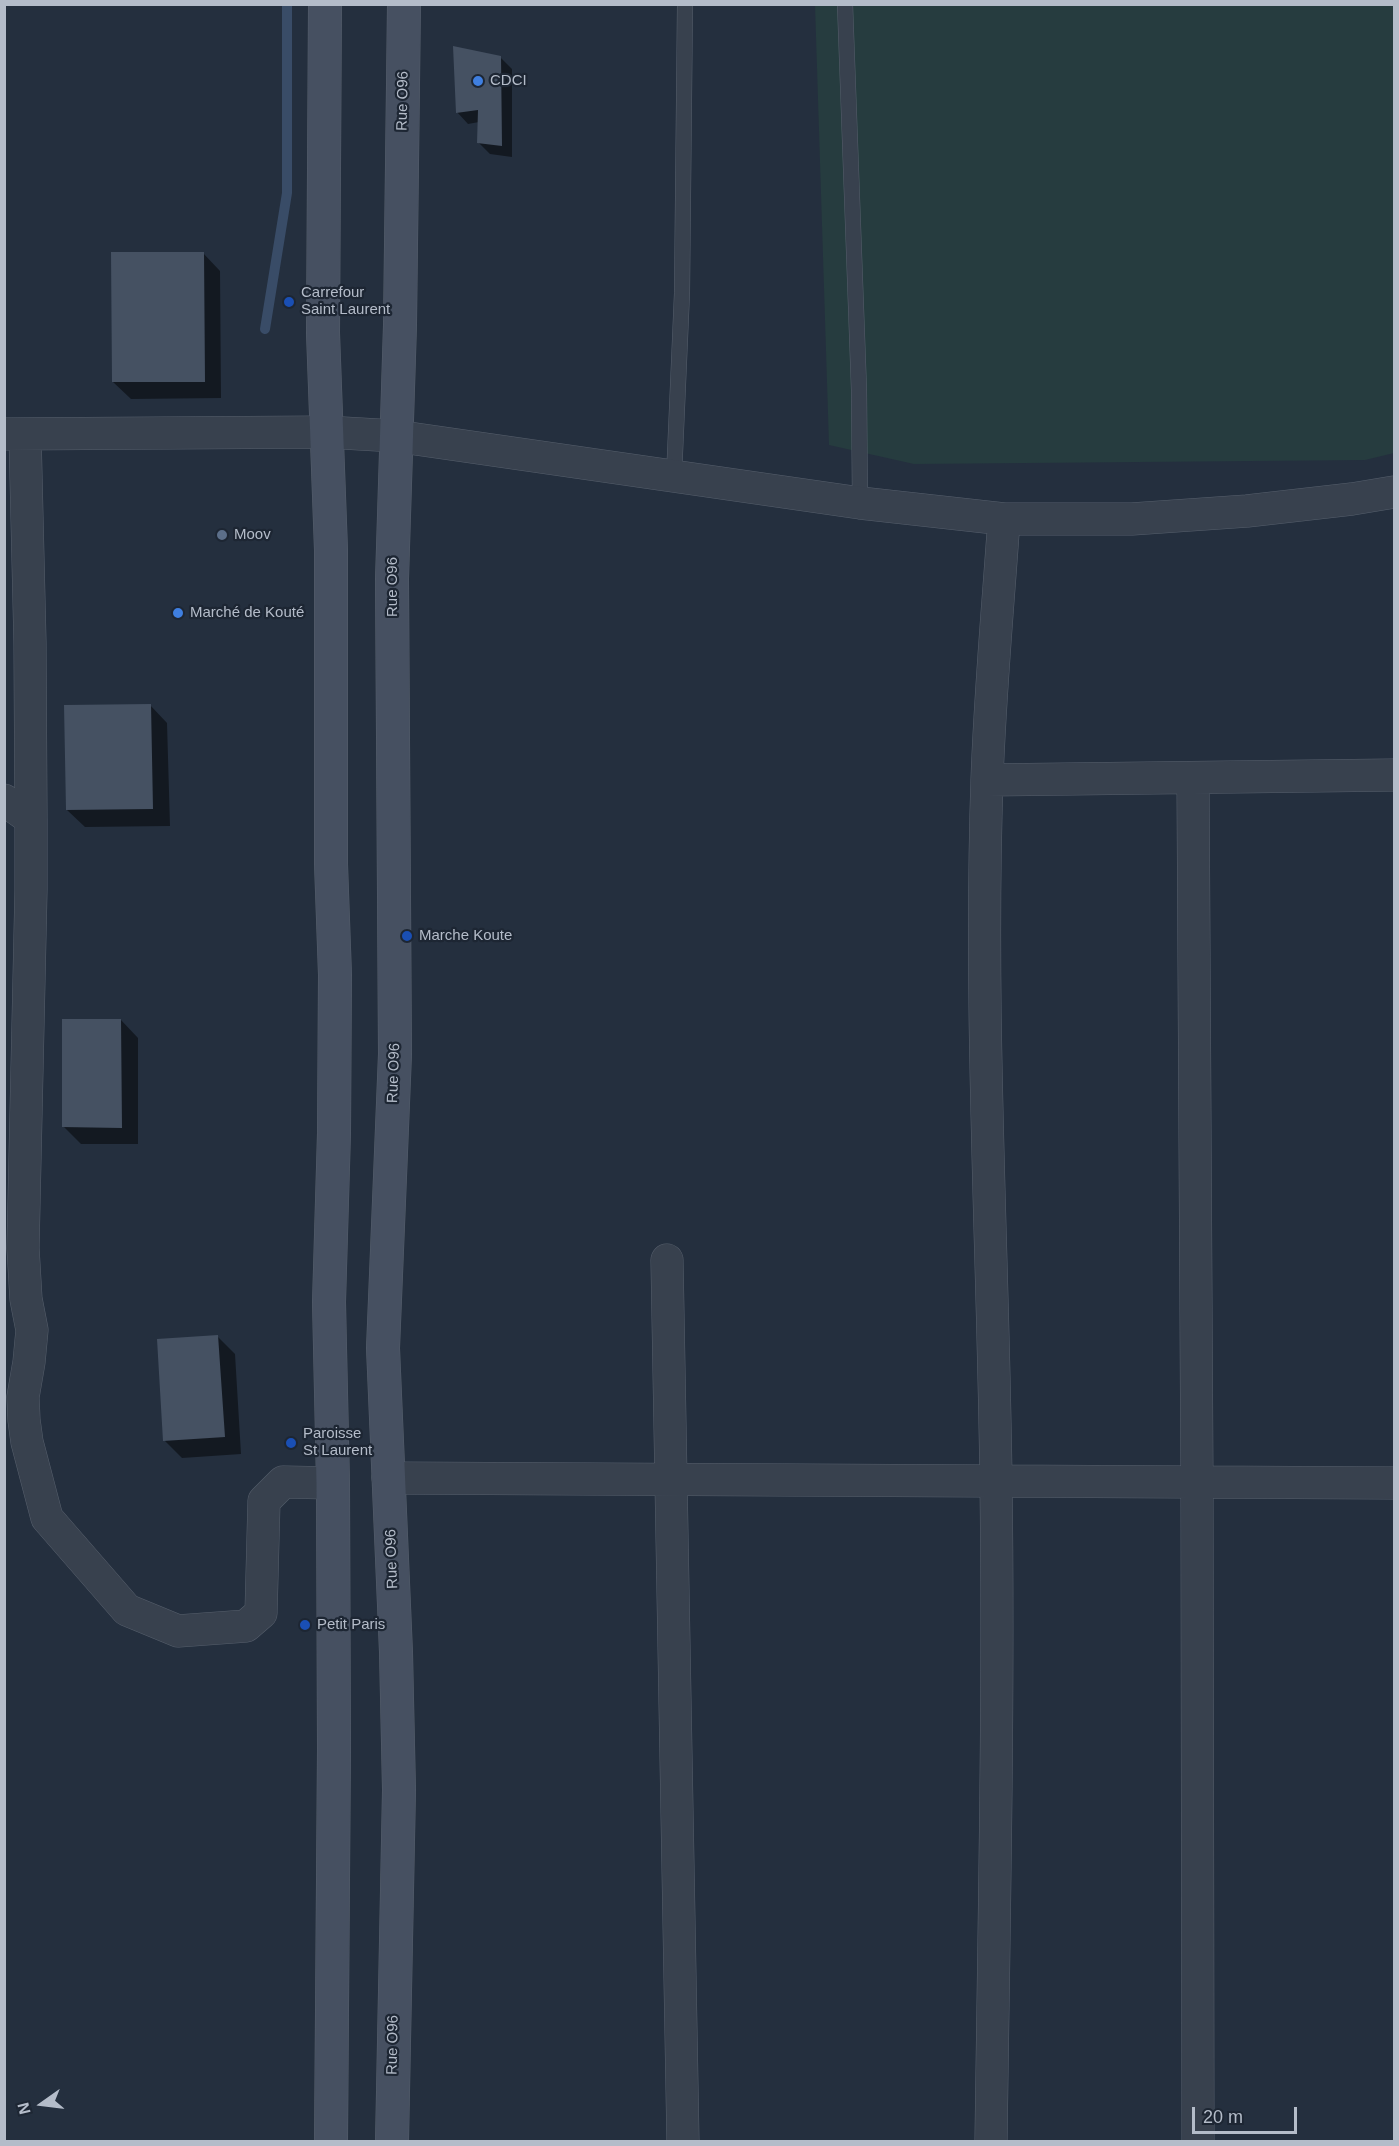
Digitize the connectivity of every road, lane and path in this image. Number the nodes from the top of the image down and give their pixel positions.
1 (325, 4) edge
2 (404, 4) edge
3 (685, 4) edge
4 (845, 4) edge
5 (326, 432) junction
6 (15, 434) edge
7 (395, 436) junction
8 (674, 477) junction
9 (1395, 492) edge
10 (860, 503) junction
11 (1004, 519) junction
12 (1395, 775) edge
13 (1193, 778) junction
14 (987, 780) junction
15 (4, 800) edge
16 (31, 819) junction
17 (15, 1228) edge
18 (667, 1260) dead end
19 (388, 1478) junction
20 (672, 1480) junction
21 (996, 1482) junction
22 (333, 1483) junction
23 (1197, 1483) junction
24 (1395, 1483) edge
25 (331, 2142) edge
26 (392, 2142) edge
27 (683, 2142) edge
28 (991, 2142) edge
29 (1198, 2142) edge

1 - 5 main road
2 - 7 main road, Rue O96
3 - 8 lane
4 - 10 lane
5 - 6 street
5 - 7 street
5 - 22 main road
6 - 16 street
7 - 8 street
7 - 19 main road, Rue O96
8 - 10 street
9 - 11 street
10 - 11 street
11 - 14 street
12 - 13 street
13 - 14 street
13 - 23 street
14 - 21 street
15 - 16 street
16 - 17 street
17 - 22 street
18 - 20 street
19 - 20 street
19 - 26 main road, Rue O96
20 - 21 street
20 - 27 street
21 - 23 street
21 - 28 street
22 - 25 main road
23 - 24 street
23 - 29 street

